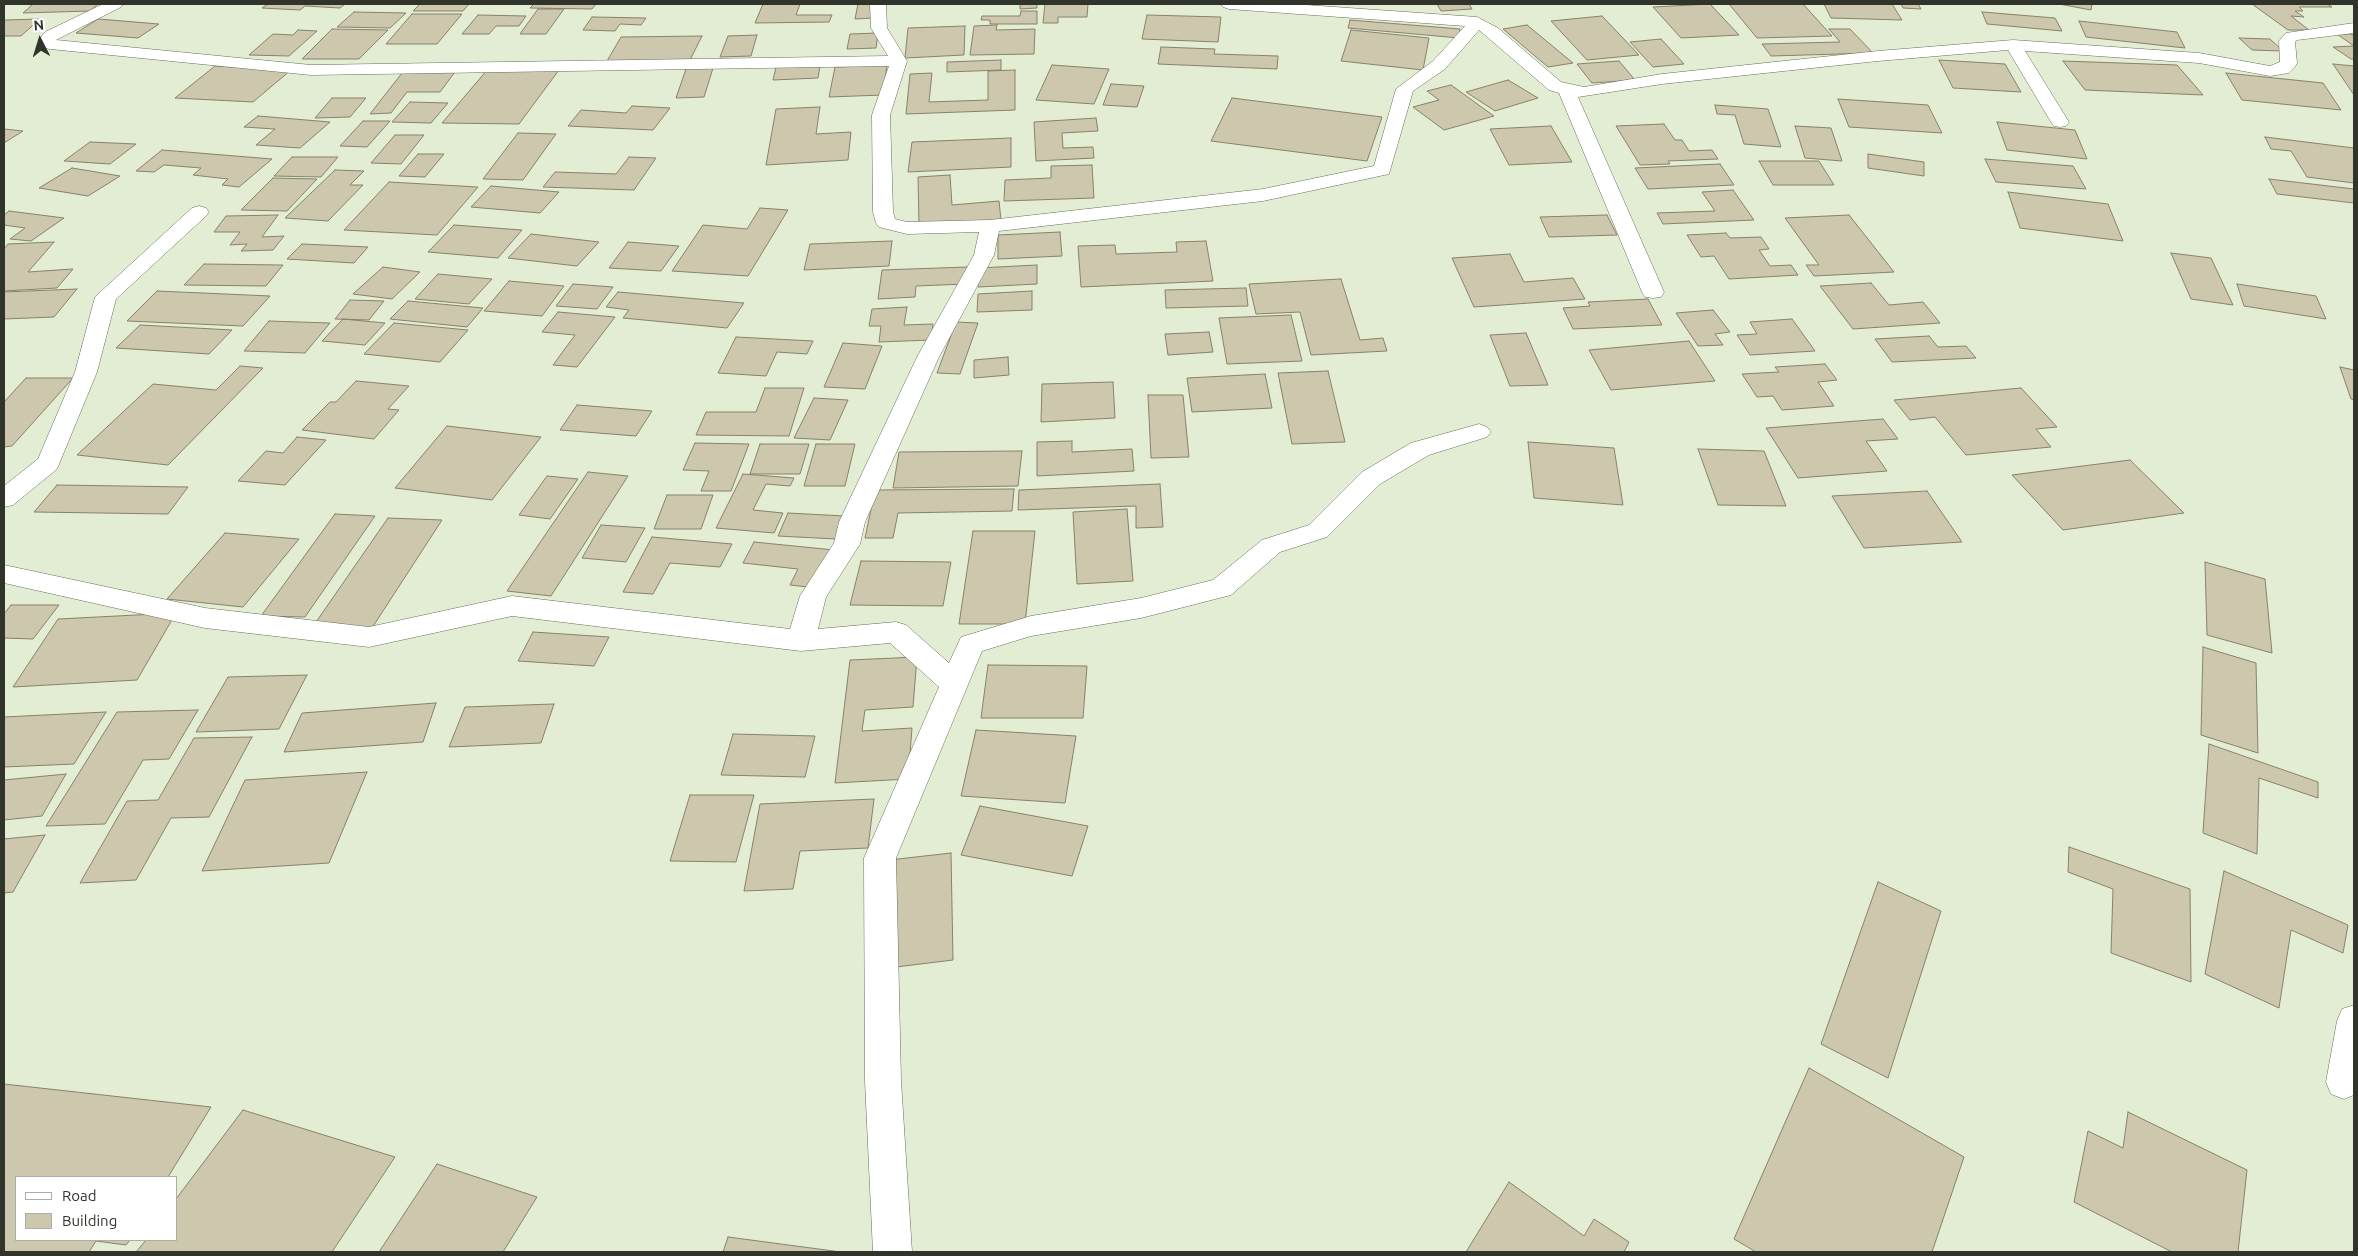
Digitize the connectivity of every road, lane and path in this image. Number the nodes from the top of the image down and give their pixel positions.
1 (115, 4) edge
2 (878, 4) edge
3 (1229, 4) edge
4 (1477, 22) junction
5 (2354, 28) edge
6 (2013, 45) junction
7 (899, 60) junction
8 (1566, 90) junction
9 (2060, 122) dead end
10 (199, 212) dead end
11 (990, 226) junction
12 (1653, 292) dead end
13 (1478, 432) dead end
14 (4, 499) edge
15 (4, 574) edge
16 (801, 641) junction
17 (955, 684) junction
18 (2354, 1021) edge
19 (2344, 1082) dead end
20 (892, 1252) edge

1 - 7 street
2 - 7 street
3 - 4 street
4 - 8 street
4 - 11 street
5 - 6 street
6 - 8 street
6 - 9 street
7 - 11 street
8 - 12 street
10 - 14 street
11 - 16 street
13 - 17 street
15 - 16 street
16 - 17 street
17 - 20 street
18 - 19 street

